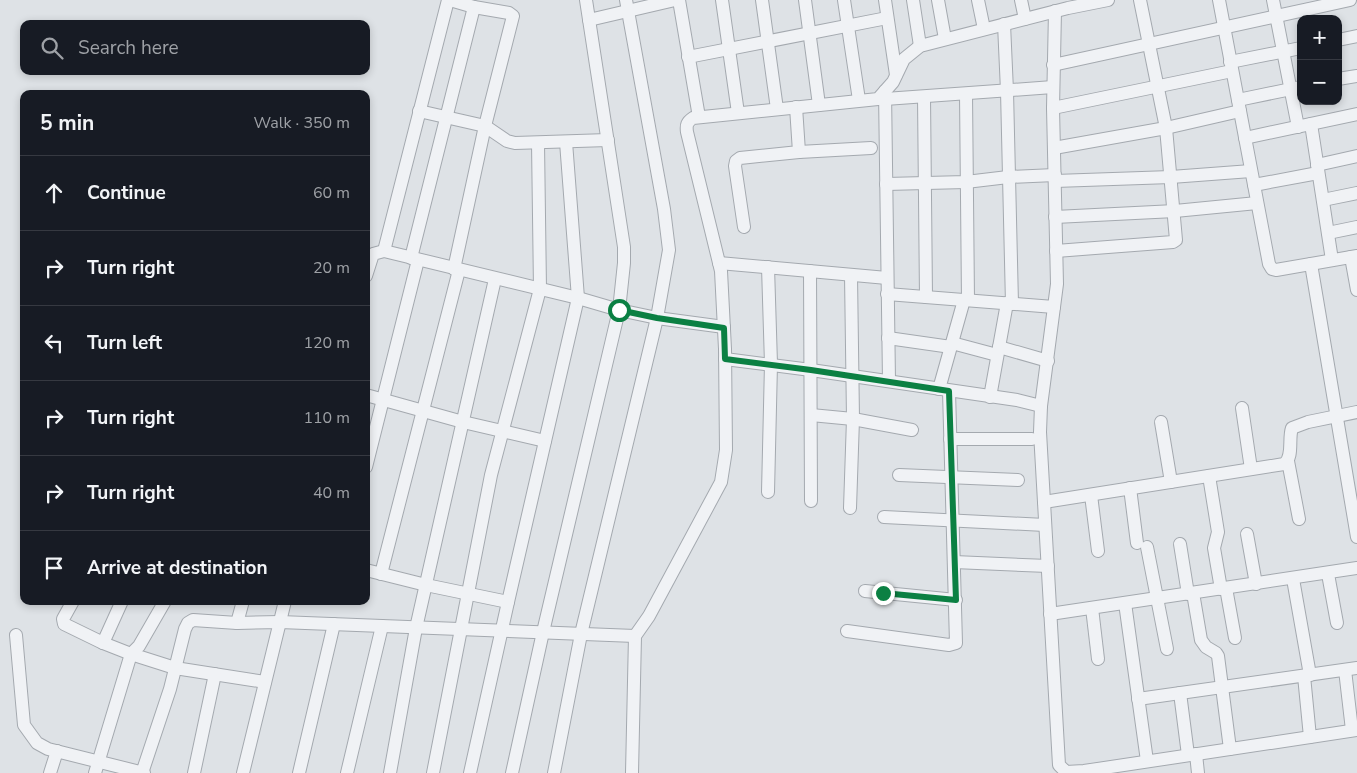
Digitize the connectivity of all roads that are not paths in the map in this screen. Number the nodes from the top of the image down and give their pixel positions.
1 (449, 0) edge
2 (586, 0) edge
3 (677, 0) edge
4 (722, 0) edge
5 (762, 0) edge
6 (805, 0) edge
7 (844, 0) edge
8 (885, 0) edge
9 (913, 0) edge
10 (938, 0) edge
11 (978, 0) edge
12 (1021, 0) edge
13 (1108, 0) edge
14 (1140, 0) edge
15 (1219, 0) edge
16 (1273, 0) edge
17 (1350, 0) edge
18 (1067, 4) edge
19 (627, 5) edge
20 (474, 7) junction
21 (1055, 11) junction
22 (1276, 16) junction
23 (887, 18) junction
24 (1025, 19) junction
25 (589, 20) junction
26 (1004, 24) junction
27 (848, 26) junction
28 (1224, 28) junction
29 (984, 29) junction
30 (810, 34) junction
31 (1357, 36) edge
32 (945, 39) junction
33 (1342, 39) edge
34 (768, 41) junction
35 (1148, 44) junction
36 (920, 46) junction
37 (730, 49) junction
38 (1297, 49) edge
39 (1283, 51) junction
40 (688, 57) junction
41 (1053, 65) junction
42 (1231, 66) junction
43 (896, 75) junction
44 (1357, 76) edge
45 (1342, 78) edge
46 (1157, 86) junction
47 (1053, 87) junction
48 (1296, 88) edge
49 (1007, 91) junction
50 (966, 94) junction
51 (885, 95) junction
52 (924, 97) junction
53 (859, 100) junction
54 (819, 105) junction
55 (1239, 106) junction
56 (796, 107) junction
57 (1053, 108) junction
58 (777, 109) junction
59 (419, 111) junction
60 (738, 113) junction
61 (1357, 114) edge
62 (699, 117) junction
63 (447, 118) junction
64 (1311, 124) junction
65 (485, 126) junction
66 (1298, 127) junction
67 (1166, 128) junction
68 (1245, 138) junction
69 (608, 140) junction
70 (566, 142) junction
71 (538, 143) junction
72 (872, 148) dead end
73 (1054, 148) junction
74 (799, 152) junction
75 (1357, 156) edge
76 (1317, 169) junction
77 (1251, 171) junction
78 (1008, 177) junction
79 (1171, 177) junction
80 (1054, 178) junction
81 (966, 182) junction
82 (925, 183) junction
83 (886, 184) junction
84 (1254, 186) junction
85 (1357, 193) edge
86 (1323, 200) junction
87 (1257, 204) junction
88 (1174, 211) junction
89 (1056, 217) junction
90 (744, 227) dead end
91 (1357, 227) edge
92 (1328, 233) junction
93 (384, 251) junction
94 (1056, 251) junction
95 (1354, 256) edge
96 (370, 258) edge
97 (415, 259) junction
98 (1332, 260) junction
99 (719, 263) junction
100 (1311, 264) junction
101 (768, 268) junction
102 (457, 269) junction
103 (810, 271) junction
104 (851, 275) junction
105 (887, 278) junction
106 (495, 279) junction
107 (540, 290) junction
108 (1357, 290) edge
109 (887, 294) junction
110 (926, 297) junction
111 (578, 298) junction
112 (966, 300) junction
113 (1009, 303) junction
114 (1054, 307) junction
115 (619, 310) junction
116 (657, 318) junction
117 (724, 328) junction
118 (888, 338) junction
119 (952, 345) junction
120 (998, 351) junction
121 (725, 359) junction
122 (1048, 361) junction
123 (771, 364) junction
124 (811, 370) junction
125 (853, 376) junction
126 (889, 381) junction
127 (944, 390) junction
128 (370, 396) edge
129 (990, 396) junction
130 (383, 398) junction
131 (1041, 406) junction
132 (1242, 408) dead end
133 (423, 410) junction
134 (1357, 412) edge
135 (811, 415) junction
136 (1336, 415) junction
137 (853, 419) junction
138 (463, 422) junction
139 (1162, 422) dead end
140 (912, 430) dead end
141 (502, 431) junction
142 (950, 439) junction
143 (1032, 439) dead end
144 (545, 441) junction
145 (370, 451) edge
146 (1288, 461) junction
147 (1251, 469) junction
148 (899, 475) dead end
149 (951, 476) junction
150 (1209, 476) junction
151 (1018, 480) dead end
152 (1171, 482) junction
153 (1130, 488) junction
154 (768, 492) dead end
155 (1091, 494) junction
156 (811, 501) dead end
157 (1044, 502) junction
158 (850, 508) dead end
159 (884, 517) dead end
160 (1299, 519) dead end
161 (953, 521) junction
162 (1045, 525) junction
163 (1356, 530) edge
164 (1247, 534) dead end
165 (1180, 544) dead end
166 (1098, 551) dead end
167 (954, 562) junction
168 (1048, 566) junction
169 (1357, 568) edge
170 (370, 571) edge
171 (381, 574) junction
172 (1328, 574) junction
173 (1294, 579) junction
174 (1256, 584) junction
175 (426, 585) junction
176 (1224, 589) junction
177 (865, 592) dead end
178 (468, 593) junction
179 (1191, 593) junction
180 (1157, 599) junction
181 (956, 600) junction
182 (508, 602) junction
183 (1125, 603) junction
184 (71, 605) edge
185 (120, 605) edge
186 (163, 605) edge
187 (242, 605) edge
188 (284, 605) edge
189 (1092, 608) junction
190 (1050, 614) junction
191 (280, 622) junction
192 (237, 623) junction
193 (1337, 623) dead end
194 (334, 624) junction
195 (382, 626) junction
196 (416, 628) junction
197 (461, 629) junction
198 (501, 630) junction
199 (847, 631) dead end
200 (542, 632) junction
201 (16, 634) dead end
202 (581, 634) junction
203 (636, 636) junction
204 (1235, 638) dead end
205 (103, 643) junction
206 (1167, 649) dead end
207 (131, 654) junction
208 (1098, 659) dead end
209 (175, 668) junction
210 (1351, 669) edge
211 (215, 674) junction
212 (1307, 675) junction
213 (265, 682) junction
214 (1222, 687) junction
215 (1180, 693) junction
216 (1138, 699) junction
217 (1355, 730) edge
218 (1310, 737) junction
219 (1230, 749) junction
220 (57, 751) junction
221 (1192, 754) junction
222 (1147, 761) junction
223 (96, 767) edge
224 (1065, 772) edge
225 (50, 773) edge
226 (143, 773) edge
227 (194, 773) edge
228 (243, 773) edge
229 (299, 773) edge
230 (347, 773) edge
231 (390, 773) edge
232 (433, 773) edge
233 (470, 773) edge
234 (512, 773) edge
235 (554, 773) edge
236 (632, 773) edge
237 (1198, 773) edge

1 - 20 street
1 - 59 street
2 - 25 street
3 - 19 street
3 - 40 street
4 - 37 street
5 - 34 street
6 - 30 street
7 - 27 street
8 - 23 street
9 - 36 street
10 - 32 street
11 - 29 street
12 - 24 street
13 - 18 street
14 - 35 street
15 - 28 street
16 - 22 street
17 - 22 street
18 - 21 street
19 - 25 street
19 - 116 street
20 - 63 street
20 - 65 street
21 - 24 street
21 - 41 street
22 - 28 street
22 - 39 street
23 - 27 street
23 - 43 street
24 - 26 street
25 - 69 street
26 - 29 street
26 - 49 street
27 - 30 street
27 - 53 street
28 - 35 street
28 - 42 street
29 - 32 street
30 - 34 street
30 - 54 street
31 - 33 street
32 - 36 street
34 - 37 street
34 - 58 street
35 - 41 street
35 - 46 street
36 - 43 street
37 - 40 street
37 - 60 street
38 - 39 street
39 - 42 street
39 - 48 street
40 - 62 street
41 - 47 street
42 - 46 street
42 - 55 street
43 - 51 street
44 - 45 street
46 - 57 street
46 - 67 street
47 - 49 street
47 - 57 street
48 - 55 street
48 - 66 street
49 - 50 street
49 - 78 street
50 - 52 street
50 - 81 street
51 - 52 street
51 - 53 street
51 - 83 street
52 - 82 street
53 - 54 street
54 - 56 street
55 - 67 street
55 - 68 street
56 - 58 street
56 - 74 street
57 - 73 street
58 - 60 street
59 - 63 street
59 - 93 street
60 - 62 street
61 - 64 street
62 - 99 street
63 - 65 street
63 - 97 street
64 - 66 street
64 - 76 street
65 - 71 street
65 - 102 street
66 - 68 street
67 - 73 street
67 - 79 street
68 - 77 street
69 - 70 street
69 - 115 street
70 - 71 street
70 - 111 street
71 - 107 street
72 - 74 street
73 - 80 street
74 - 90 street
75 - 76 street
76 - 84 street
76 - 86 street
77 - 79 street
77 - 84 street
78 - 80 street
78 - 81 street
78 - 113 street
79 - 80 street
79 - 88 street
80 - 89 street
81 - 82 street
81 - 112 street
82 - 83 street
82 - 110 street
83 - 105 street
84 - 87 street
85 - 86 street
86 - 92 street
87 - 88 street
87 - 100 street
88 - 89 street
88 - 94 street
89 - 94 street
91 - 92 street
92 - 98 street
93 - 96 street
93 - 97 street
94 - 114 street
95 - 98 street
95 - 108 street
97 - 102 street
97 - 130 street
98 - 100 street
99 - 101 street
99 - 117 street
100 - 136 street
101 - 103 street
101 - 123 street
102 - 106 street
102 - 133 street
103 - 104 street
103 - 124 street
104 - 105 street
104 - 125 street
105 - 109 street
106 - 107 street
106 - 138 street
107 - 111 street
107 - 141 street
109 - 110 street
109 - 118 street
110 - 112 street
111 - 115 street
111 - 144 street
112 - 113 street
112 - 119 street
113 - 114 street
113 - 120 street
114 - 122 street
115 - 116 street
115 - 200 street
116 - 117 street
116 - 202 street
117 - 121 street
118 - 119 street
118 - 126 street
119 - 120 street
119 - 127 street
120 - 122 street
120 - 129 street
121 - 123 street
121 - 203 street
122 - 131 street
123 - 124 street
123 - 154 street
124 - 125 street
124 - 135 street
125 - 126 street
125 - 137 street
126 - 127 street
127 - 129 street
127 - 142 street
128 - 130 street
129 - 131 street
130 - 133 street
130 - 145 street
131 - 157 street
132 - 147 street
133 - 138 street
133 - 171 street
134 - 136 street
135 - 137 street
135 - 156 street
136 - 146 street
136 - 163 street
137 - 140 street
137 - 158 street
138 - 141 street
138 - 175 street
139 - 152 street
141 - 144 street
141 - 178 street
142 - 143 street
142 - 149 street
144 - 182 street
146 - 147 street
146 - 160 street
147 - 150 street
148 - 149 street
149 - 151 street
149 - 161 street
150 - 152 street
150 - 176 street
152 - 153 street
153 - 155 street
153 - 180 street
155 - 157 street
155 - 166 street
157 - 162 street
159 - 161 street
161 - 162 street
161 - 167 street
162 - 168 street
164 - 174 street
165 - 179 street
167 - 168 street
167 - 181 street
168 - 190 street
169 - 172 street
170 - 171 street
171 - 175 street
172 - 173 street
172 - 193 street
173 - 174 street
173 - 212 street
174 - 176 street
175 - 178 street
175 - 196 street
176 - 179 street
176 - 204 street
177 - 181 street
178 - 182 street
178 - 197 street
179 - 180 street
179 - 214 street
180 - 183 street
180 - 206 street
181 - 199 street
182 - 198 street
183 - 189 street
183 - 216 street
184 - 205 street
185 - 205 street
186 - 207 street
187 - 192 street
188 - 191 street
189 - 190 street
189 - 208 street
190 - 224 street
191 - 192 street
191 - 194 street
191 - 213 street
192 - 209 street
194 - 195 street
194 - 229 street
195 - 196 street
195 - 230 street
196 - 197 street
196 - 231 street
197 - 198 street
197 - 232 street
198 - 200 street
198 - 233 street
200 - 202 street
200 - 234 street
201 - 220 street
202 - 203 street
202 - 235 street
203 - 236 street
205 - 207 street
207 - 209 street
207 - 223 street
209 - 211 street
209 - 226 street
210 - 212 street
210 - 217 street
211 - 213 street
211 - 227 street
212 - 214 street
212 - 218 street
213 - 228 street
214 - 215 street
214 - 219 street
215 - 216 street
215 - 221 street
216 - 222 street
217 - 218 street
218 - 219 street
219 - 221 street
220 - 223 street
220 - 225 street
221 - 222 street
221 - 237 street
222 - 224 street
223 - 226 street

